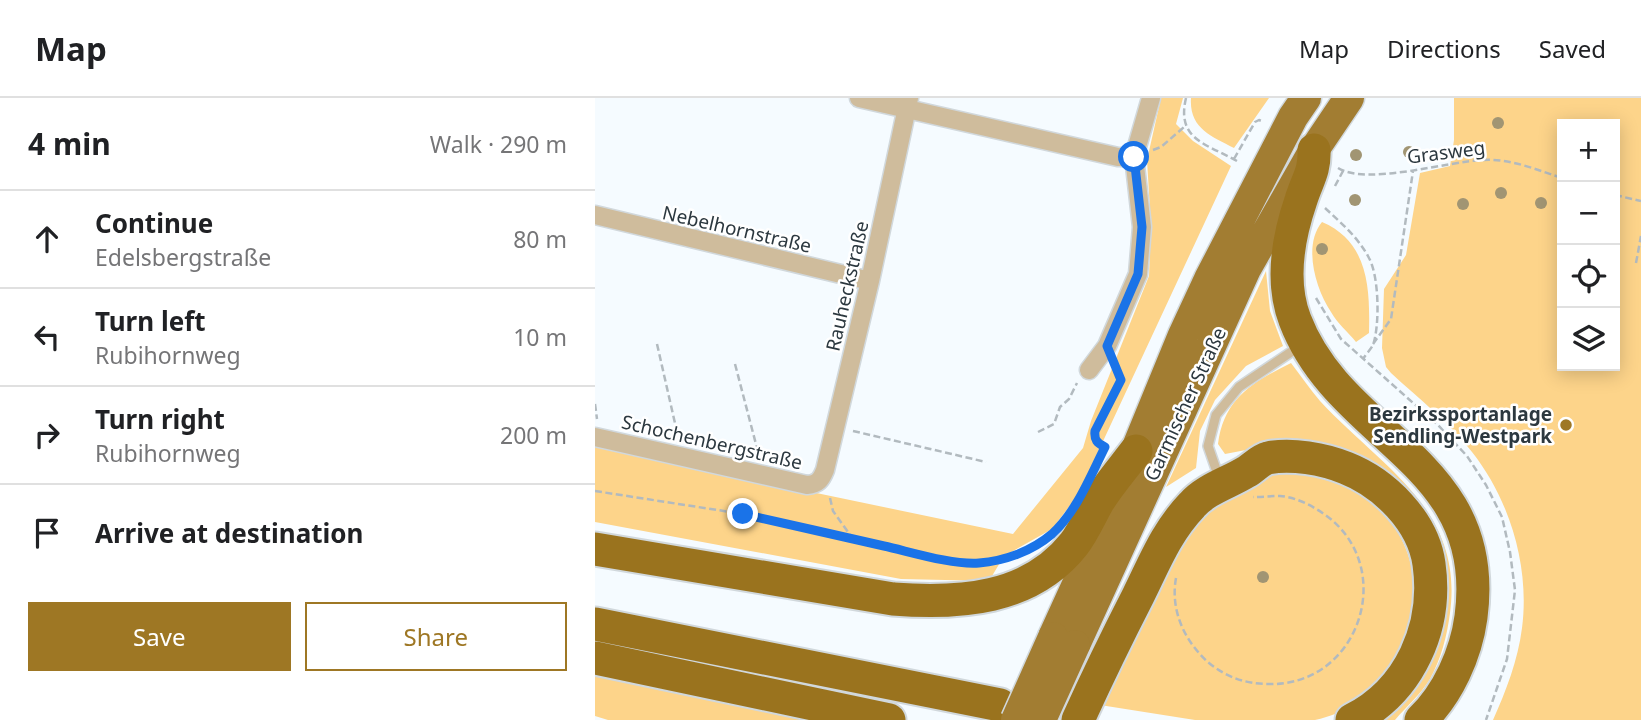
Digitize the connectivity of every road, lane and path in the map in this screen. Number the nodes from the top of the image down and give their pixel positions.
1 (859, 98) edge
2 (1151, 98) edge
3 (1186, 98) edge
4 (1306, 98) edge
5 (1349, 98) edge
6 (907, 104) edge
7 (1268, 124) dead end
8 (1185, 127) junction
9 (1134, 157) junction
10 (1323, 157) junction
11 (1413, 170) junction
12 (1557, 176) edge
13 (1620, 196) edge
14 (1641, 201) edge
15 (1266, 202) junction
16 (1323, 207) dead end
17 (595, 215) edge
18 (1641, 236) edge
19 (1636, 263) dead end
20 (870, 281) junction
21 (657, 344) dead end
22 (1305, 344) junction
23 (1373, 344) junction
24 (1107, 346) junction
25 (1363, 359) dead end
26 (735, 364) dead end
27 (1089, 370) joint
28 (595, 404) edge
29 (836, 427) junction
30 (596, 429) edge
31 (1038, 432) dead end
32 (1136, 450) junction
33 (672, 454) junction
34 (1100, 458) dead end
35 (986, 462) dead end
36 (752, 472) junction
37 (1217, 472) dead end
38 (820, 481) joint
39 (595, 491) edge
40 (1252, 497) dead end
41 (829, 498) dead end
42 (853, 539) junction
43 (1040, 542) dead end
44 (595, 549) edge
45 (1111, 566) junction
46 (1178, 568) dead end
47 (595, 624) edge
48 (1080, 647) junction
49 (595, 659) edge
50 (1008, 713) edge
51 (882, 718) edge
52 (1041, 720) edge
53 (1056, 720) edge
54 (1078, 720) edge
55 (1352, 720) edge
56 (1421, 720) edge

1 - 6 street
2 - 9 street
3 - 8 path
4 - 15 highway, Garmischer Straße
5 - 10 highway, Garmischer Straße
6 - 9 street
6 - 20 street, Rauheckstraße
7 - 8 path
8 - 9 path
9 - 24 street
10 - 11 path, Grasweg
10 - 15 highway, Garmischer Straße
10 - 22 highway
11 - 12 path, Grasweg
11 - 23 path
13 - 14 path
15 - 32 highway, Garmischer Straße
15 - 45 highway, Garmischer Straße
16 - 23 path
17 - 20 street, Nebelhornstraße
18 - 19 path
20 - 29 street, Rauheckstraße
21 - 33 path
22 - 37 lane
22 - 56 highway
23 - 25 path
24 - 27 street
24 - 34 path
26 - 36 path
27 - 31 path
28 - 30 path
29 - 35 path
29 - 38 street, Rauheckstraße
30 - 33 street, Schochenbergstraße
32 - 44 highway
32 - 48 highway, Garmischer Straße
33 - 36 street, Schochenbergstraße
36 - 38 street, Schochenbergstraße
39 - 42 path
40 - 46 path
41 - 42 path
42 - 43 path
45 - 48 highway, Garmischer Straße
45 - 48 highway
47 - 50 highway
48 - 50 highway, Garmischer Straße, bridge
48 - 52 highway, Garmischer Straße, bridge
48 - 53 highway
48 - 54 highway
48 - 55 highway
49 - 51 highway

